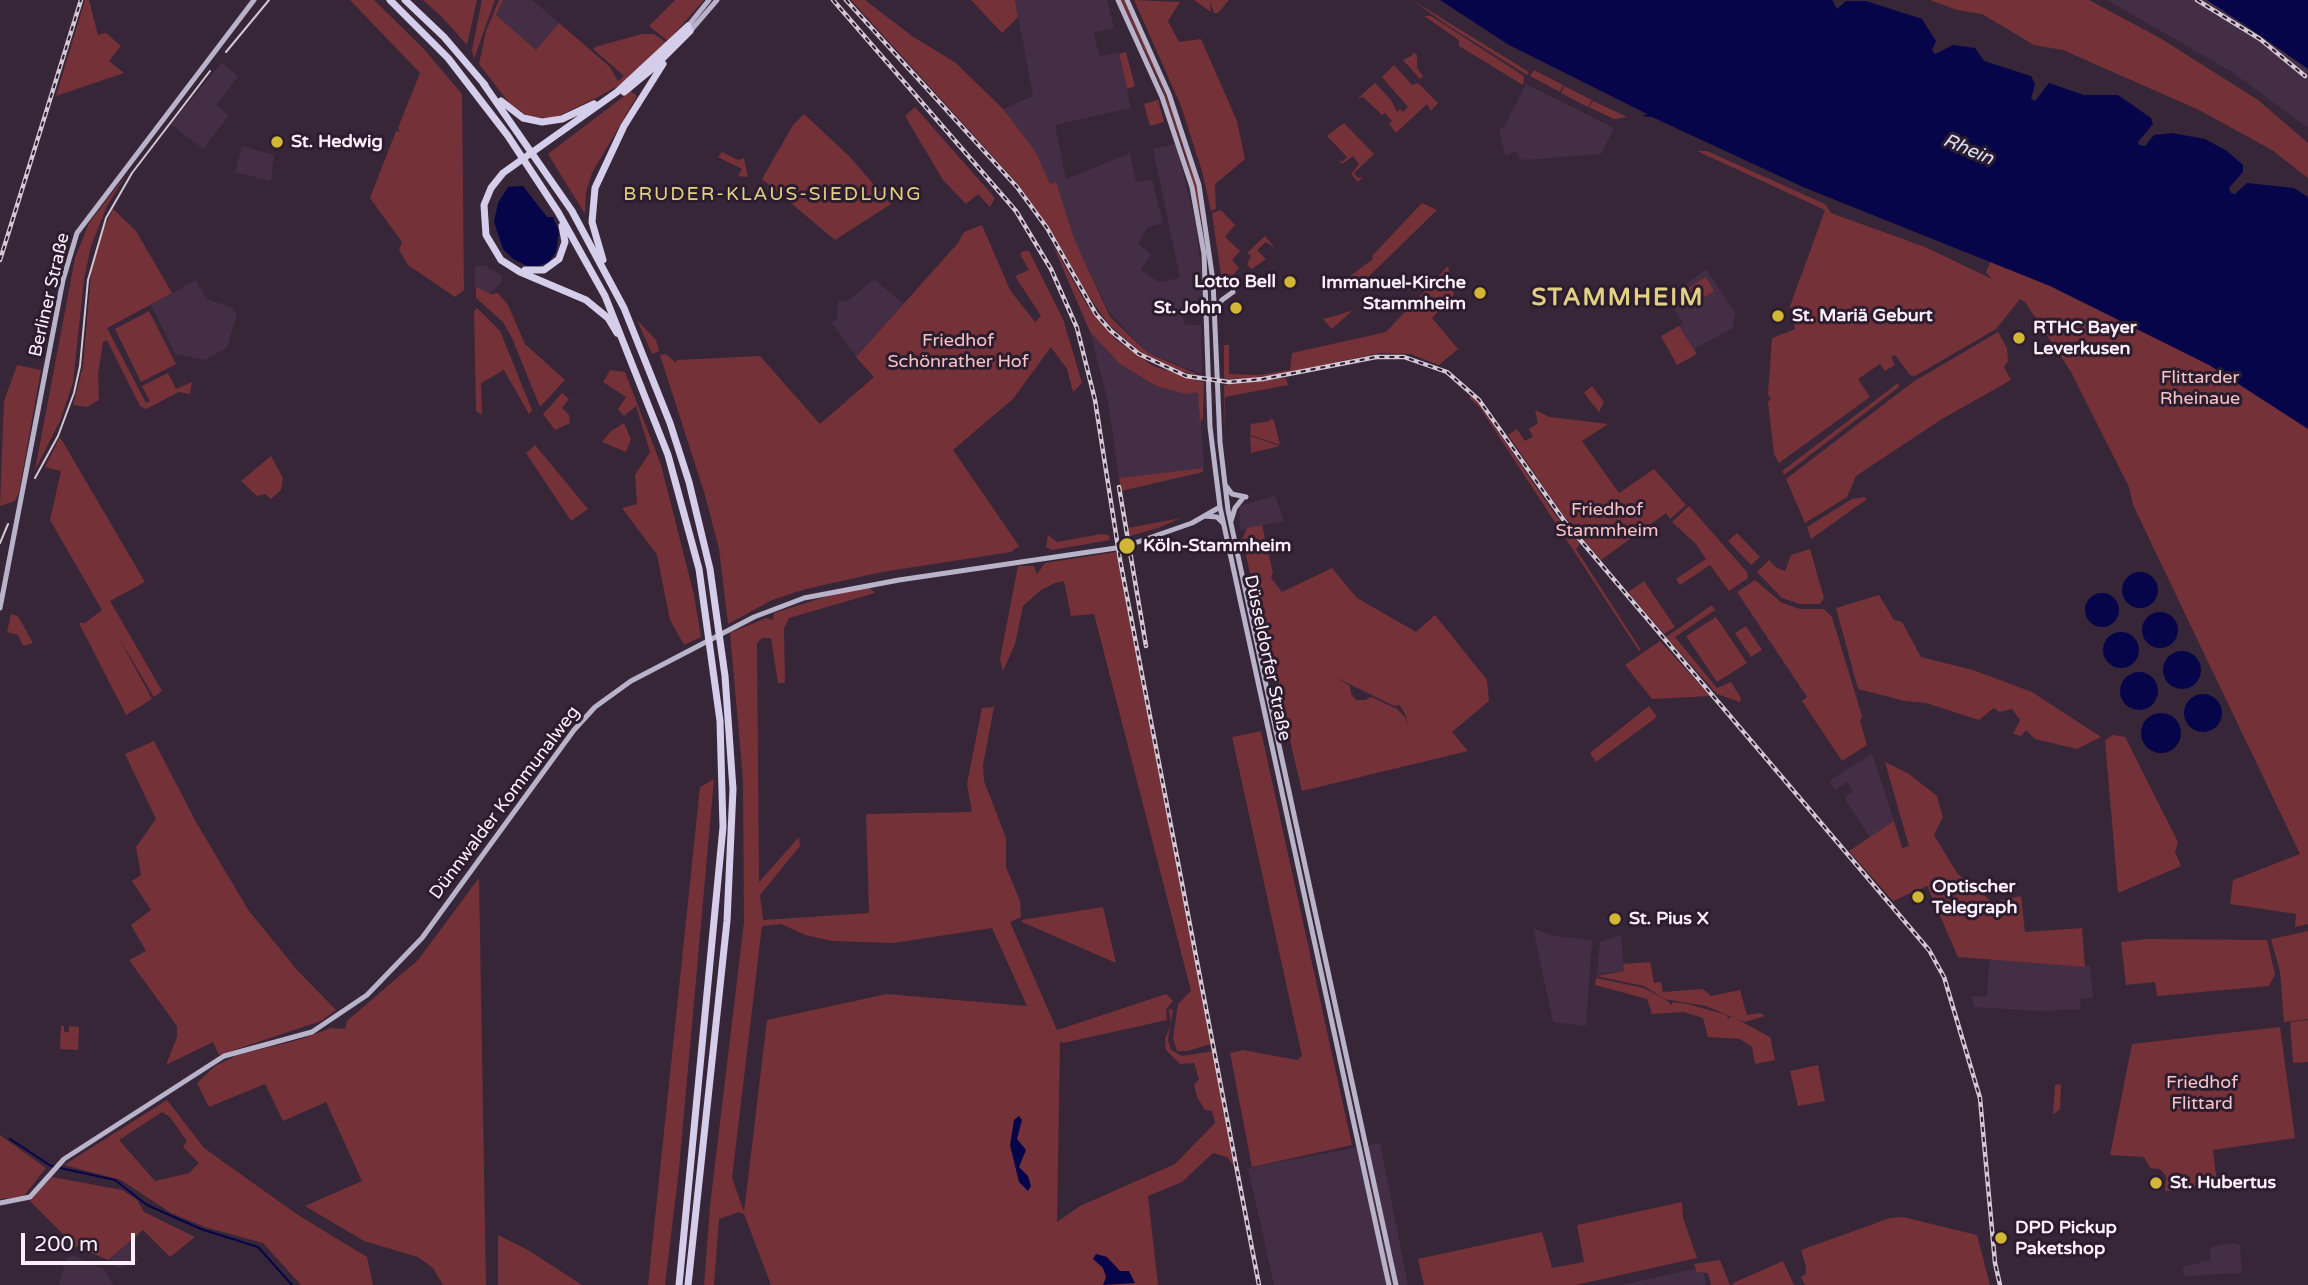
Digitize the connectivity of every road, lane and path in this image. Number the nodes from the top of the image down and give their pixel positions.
1 (254, 0) edge
2 (390, 0) edge
3 (405, 0) edge
4 (709, 0) edge
5 (717, 0) edge
6 (1118, 0) edge
7 (1127, 0) edge
8 (690, 29) junction
9 (483, 83) junction
10 (617, 92) junction
11 (541, 148) junction
12 (519, 163) junction
13 (558, 212) junction
14 (607, 274) junction
15 (1233, 292) dead end
16 (1215, 311) junction
17 (630, 353) junction
18 (1224, 483) junction
19 (1220, 507) junction
20 (1205, 516) junction
21 (1223, 523) junction
22 (1231, 524) junction
23 (1132, 544) tunnel mouth
24 (1116, 548) tunnel mouth
25 (0, 608) edge
26 (0, 1203) edge
27 (678, 1285) edge
28 (688, 1285) edge
29 (1389, 1285) edge
30 (1396, 1285) edge

1 - 25 main road, Berliner Straße
2 - 13 highway
3 - 9 highway
4 - 8 main road
5 - 8 main road
6 - 19 main road, Düsseldorfer Straße
7 - 16 main road, Düsseldorfer Straße
8 - 10 highway
8 - 11 highway
8 - 14 highway
9 - 10 highway
9 - 14 highway
10 - 11 highway
11 - 12 highway
12 - 13 highway
12 - 17 highway
13 - 17 highway
14 - 28 highway
15 - 16 main road
16 - 18 main road, Düsseldorfer Straße
17 - 27 highway
18 - 22 main road, Düsseldorfer Straße
18 - 22 main road
19 - 20 main road
19 - 21 main road, Düsseldorfer Straße
20 - 21 main road
20 - 23 main road
21 - 29 main road, Düsseldorfer Straße
22 - 30 main road, Düsseldorfer Straße
24 - 26 main road, Dünnwalder Kommunalweg

